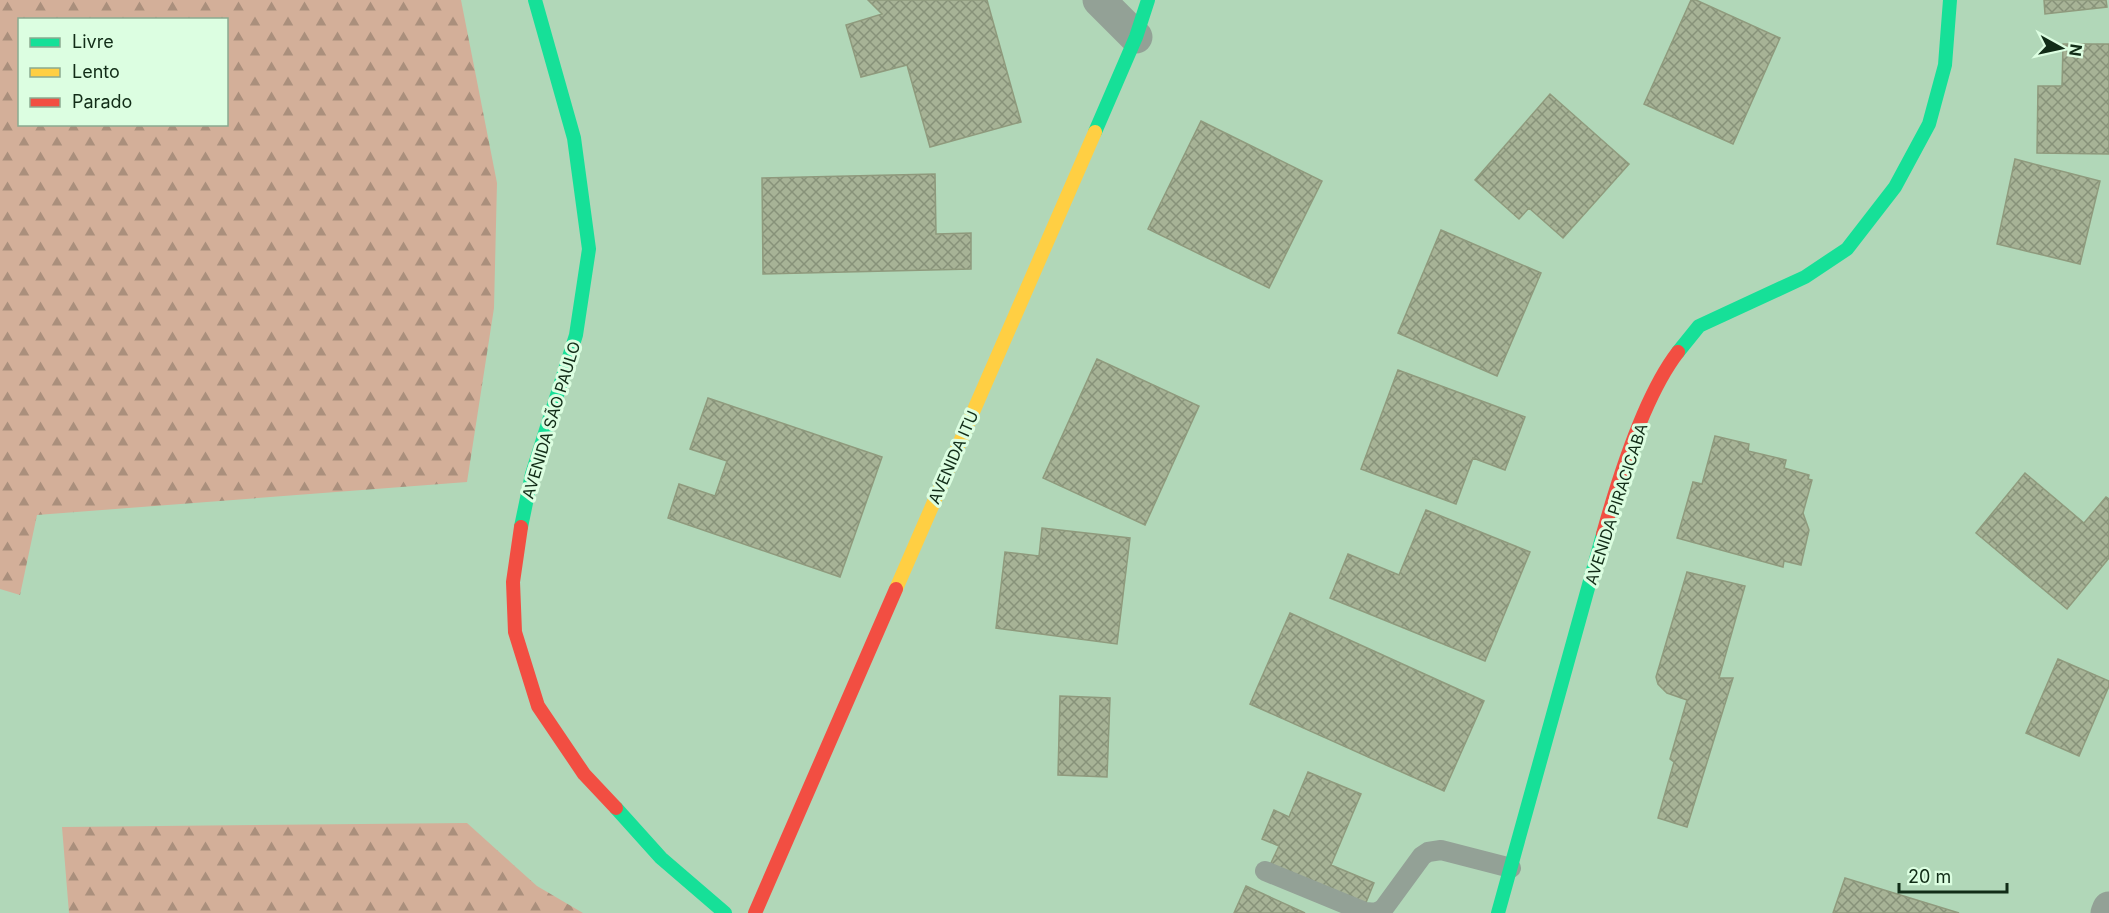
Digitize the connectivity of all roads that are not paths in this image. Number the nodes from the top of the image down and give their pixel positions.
1 (535, 0) edge
2 (1099, 0) edge
3 (1148, 0) edge
4 (1950, 0) edge
5 (1136, 37) junction
6 (1511, 868) junction
7 (1265, 871) dead end
8 (2109, 908) edge
9 (725, 913) edge
10 (755, 913) edge
11 (1498, 913) edge
12 (2107, 913) edge

1 - 9 street, AVENIDA SÃO PAULO
2 - 5 street
3 - 5 street, AVENIDA ITU
4 - 6 street, AVENIDA PIRACICABA
5 - 10 street, AVENIDA ITU
6 - 7 lane
6 - 11 street, AVENIDA PIRACICABA
8 - 12 street

